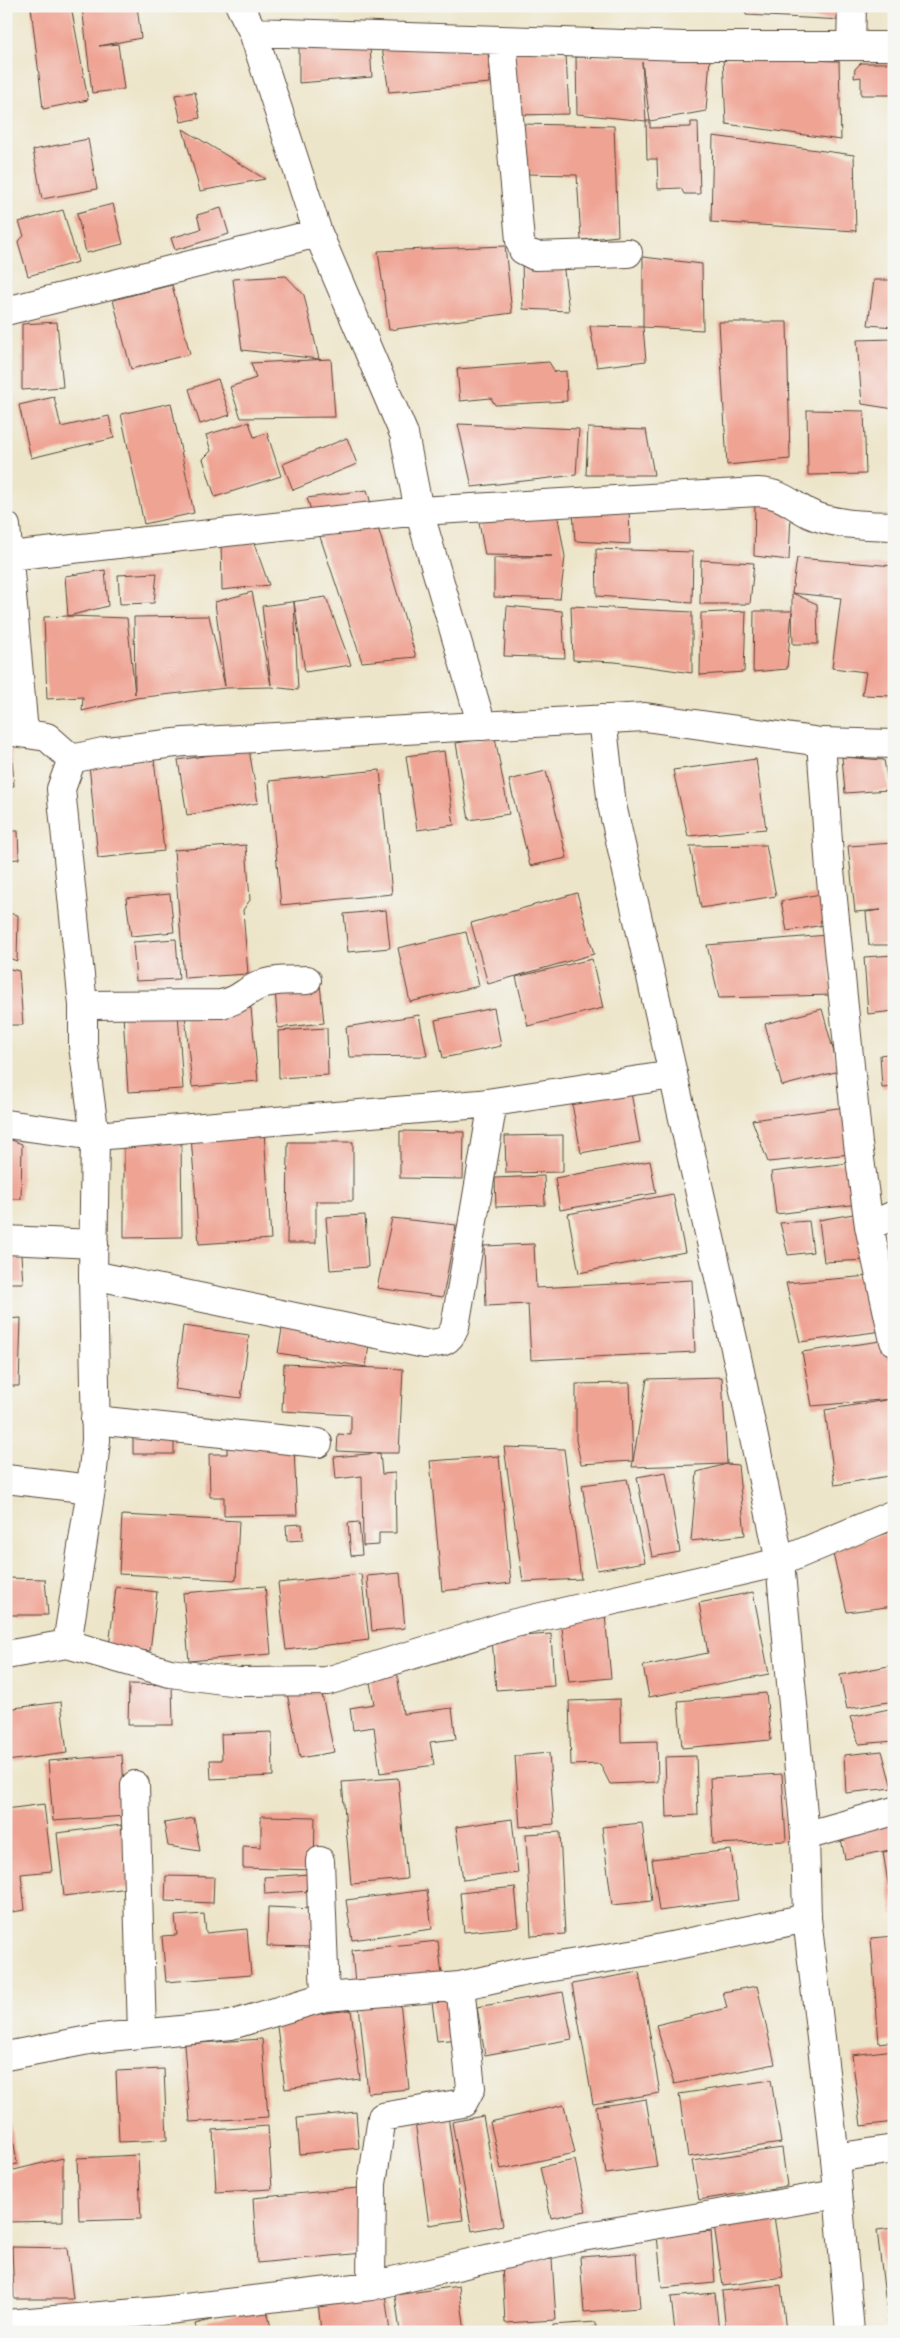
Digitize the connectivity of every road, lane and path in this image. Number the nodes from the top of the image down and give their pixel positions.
1 (240, 6) edge
2 (852, 6) edge
3 (253, 32) junction
4 (502, 40) junction
5 (851, 46) junction
6 (894, 46) edge
7 (318, 233) junction
8 (628, 253) dead end
9 (6, 311) edge
10 (418, 511) junction
11 (6, 526) edge
12 (894, 526) edge
13 (9, 556) junction
14 (602, 720) junction
15 (482, 726) junction
16 (15, 732) edge
17 (821, 742) junction
18 (894, 744) edge
19 (72, 759) junction
20 (307, 980) dead end
21 (83, 1005) junction
22 (673, 1074) junction
23 (493, 1102) junction
24 (6, 1124) edge
25 (95, 1136) junction
26 (894, 1215) edge
27 (869, 1226) junction
28 (6, 1240) edge
29 (94, 1244) junction
30 (94, 1275) junction
31 (894, 1341) edge
32 (95, 1420) junction
33 (318, 1443) dead end
34 (6, 1479) edge
35 (91, 1489) junction
36 (894, 1514) edge
37 (780, 1562) junction
38 (67, 1644) junction
39 (6, 1655) edge
40 (135, 1785) dead end
41 (894, 1811) edge
42 (805, 1836) junction
43 (320, 1861) dead end
44 (807, 1918) junction
45 (460, 1986) junction
46 (325, 1998) junction
47 (142, 2034) junction
48 (6, 2056) edge
49 (894, 2149) edge
50 (835, 2158) junction
51 (837, 2194) junction
52 (372, 2286) junction
53 (8, 2327) edge
54 (850, 2332) edge

1 - 3 street
2 - 5 street
3 - 4 street
3 - 7 street
4 - 5 street
4 - 8 street
5 - 6 street
7 - 9 street
7 - 10 street
10 - 12 street
10 - 13 street
10 - 15 street
11 - 13 street
13 - 16 street
14 - 15 street
14 - 17 street
14 - 22 street
15 - 19 street
16 - 19 street
17 - 18 street
17 - 27 street
19 - 21 street
20 - 21 street
21 - 25 street
22 - 23 street
22 - 37 street
23 - 25 street
23 - 30 street
24 - 25 street
25 - 29 street
26 - 27 street
27 - 31 street
28 - 29 street
29 - 30 street
30 - 32 street
32 - 33 street
32 - 35 street
34 - 35 street
35 - 38 street
36 - 37 street
37 - 38 street
37 - 42 street
38 - 39 street
40 - 47 street
41 - 42 street
42 - 44 street
43 - 46 street
44 - 45 street
44 - 50 street
45 - 46 street
45 - 52 street
46 - 47 street
47 - 48 street
49 - 50 street
50 - 51 street
51 - 52 street
51 - 54 street
52 - 53 street

